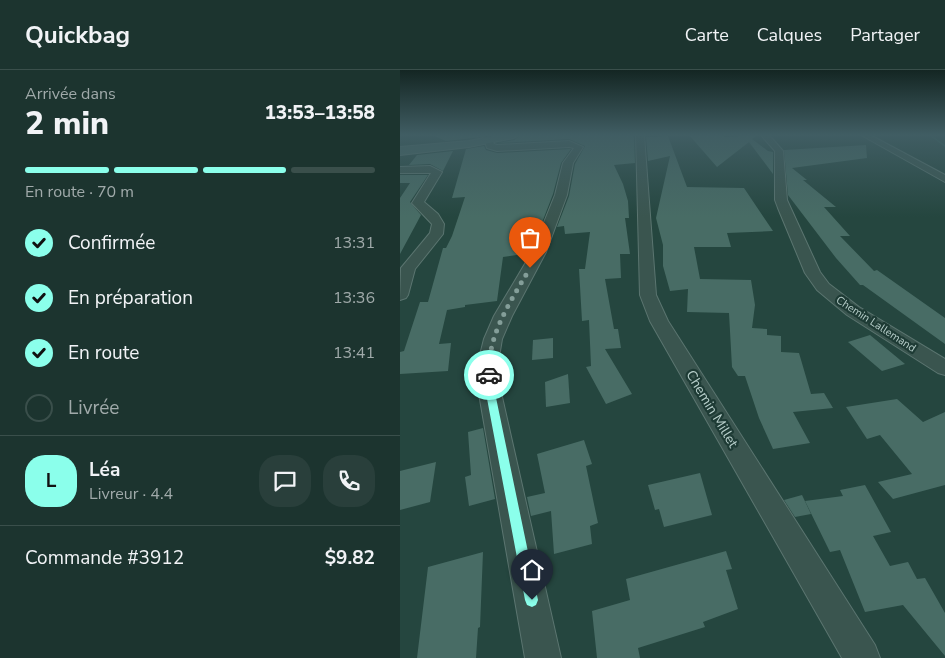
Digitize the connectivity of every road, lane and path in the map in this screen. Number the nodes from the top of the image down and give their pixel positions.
1 (568, 162) edge
2 (641, 162) edge
3 (779, 162) edge
4 (915, 162) edge
5 (400, 170) edge
6 (945, 179) edge
7 (400, 295) edge
8 (945, 368) edge
9 (543, 658) edge
10 (862, 658) edge

1 - 9 street
2 - 10 street, Chemin Millet
3 - 8 street, Chemin Lallemand
4 - 6 street
5 - 7 street

